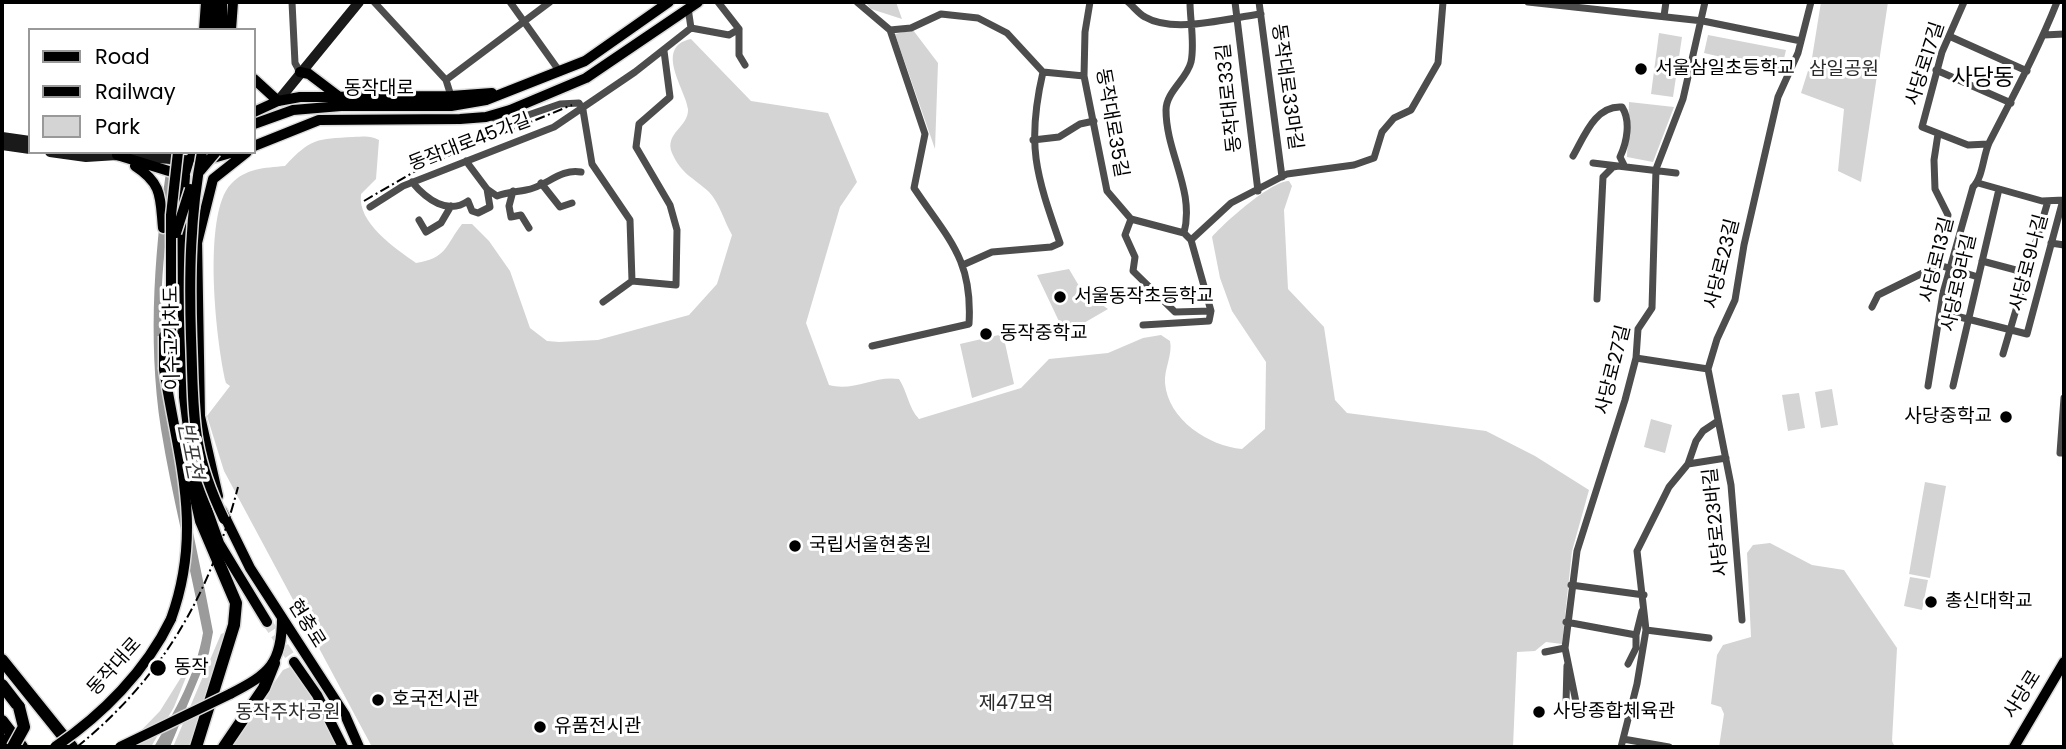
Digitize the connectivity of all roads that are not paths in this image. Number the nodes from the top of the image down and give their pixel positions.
1 (205, 2) edge
2 (215, 2) edge
3 (222, 2) edge
4 (233, 2) edge
5 (292, 2) edge
6 (359, 2) edge
7 (374, 2) edge
8 (510, 2) edge
9 (550, 2) edge
10 (669, 2) edge
11 (718, 2) edge
12 (857, 2) edge
13 (1090, 2) edge
14 (1128, 2) edge
15 (1190, 2) edge
16 (1235, 2) edge
17 (1259, 2) edge
18 (1443, 2) edge
19 (1528, 2) edge
20 (1624, 2) edge
21 (1666, 2) edge
22 (1705, 2) edge
23 (1811, 2) edge
24 (1964, 2) edge
25 (2057, 2) edge
26 (693, 5) edge
27 (1621, 12) junction
28 (1261, 14) junction
29 (1664, 16) junction
30 (1237, 17) junction
31 (525, 21) junction
32 (1703, 21) junction
33 (1190, 25) junction
34 (204, 28) edge
35 (214, 28) edge
36 (222, 28) edge
37 (231, 28) edge
38 (691, 28) junction
39 (739, 29) junction
40 (890, 30) junction
41 (2064, 34) edge
42 (2044, 35) junction
43 (1949, 36) junction
44 (1801, 41) junction
45 (664, 51) junction
46 (745, 65) dead end
47 (1936, 70) junction
48 (2027, 71) junction
49 (300, 72) junction
50 (560, 72) junction
51 (1042, 72) junction
52 (1084, 76) junction
53 (446, 80) junction
54 (256, 81) edge
55 (505, 92) junction
56 (338, 96) junction
57 (450, 96) junction
58 (278, 101) junction
59 (2011, 103) junction
60 (510, 110) junction
61 (583, 110) junction
62 (256, 111) edge
63 (490, 116) junction
64 (1094, 121) junction
65 (256, 123) edge
66 (1935, 132) junction
67 (256, 134) edge
68 (2, 137) edge
69 (270, 139) junction
70 (1032, 140) junction
71 (28, 141) edge
72 (1988, 144) junction
73 (2, 145) edge
74 (256, 146) edge
75 (28, 149) edge
76 (62, 154) edge
77 (112, 154) edge
78 (119, 154) edge
79 (121, 154) edge
80 (124, 154) edge
81 (214, 154) edge
82 (245, 154) edge
83 (193, 155) edge
84 (1573, 156) dead end
85 (466, 161) junction
86 (1593, 163) dead end
87 (1624, 165) junction
88 (1656, 169) junction
89 (581, 172) dead end
90 (1676, 173) dead end
91 (181, 175) junction
92 (1282, 177) junction
93 (412, 182) junction
94 (541, 183) junction
95 (1978, 183) junction
96 (487, 189) junction
97 (1999, 189) junction
98 (513, 191) junction
99 (1258, 191) junction
100 (2064, 200) edge
101 (2048, 201) junction
102 (572, 203) dead end
103 (450, 206) junction
104 (370, 207) dead end
105 (1132, 219) junction
106 (419, 220) dead end
107 (163, 228) junction
108 (529, 228) dead end
109 (1184, 233) junction
110 (1191, 240) junction
111 (2051, 243) junction
112 (2064, 246) edge
113 (196, 249) junction
114 (1982, 261) junction
115 (964, 264) junction
116 (1939, 265) junction
117 (1950, 270) junction
118 (2027, 273) junction
119 (1978, 277) junction
120 (632, 281) junction
121 (1597, 299) dead end
122 (603, 302) dead end
123 (1872, 307) dead end
124 (1211, 311) junction
125 (1940, 312) junction
126 (1967, 320) junction
127 (1143, 325) dead end
128 (2011, 329) junction
129 (171, 346) junction
130 (872, 346) dead end
131 (2003, 354) dead end
132 (1636, 358) junction
133 (1709, 369) junction
134 (176, 377) junction
135 (1928, 386) dead end
136 (1953, 386) dead end
137 (2064, 398) edge
138 (171, 412) junction
139 (1718, 421) junction
140 (185, 450) junction
141 (2062, 453) edge
142 (1726, 458) junction
143 (1688, 464) junction
144 (196, 477) junction
145 (223, 519) junction
146 (1571, 584) junction
147 (1644, 599) junction
148 (282, 618) junction
149 (1742, 620) dead end
150 (267, 622) tunnel mouth
151 (1566, 622) junction
152 (1646, 630) junction
153 (1636, 635) junction
154 (1709, 638) dead end
155 (1565, 648) junction
156 (1545, 652) dead end
157 (2, 660) edge
158 (294, 662) tunnel mouth
159 (2064, 662) edge
160 (274, 663) junction
161 (1628, 664) dead end
162 (1567, 666) junction
163 (2, 673) edge
164 (2, 685) edge
165 (2, 721) edge
166 (2, 740) edge
167 (1622, 743) edge
168 (8, 747) edge
169 (13, 747) edge
170 (22, 747) edge
171 (55, 747) edge
172 (62, 747) edge
173 (72, 747) edge
174 (120, 747) edge
175 (196, 747) edge
176 (224, 747) edge
177 (343, 747) edge
178 (359, 747) edge
179 (1669, 747) edge
180 (2014, 747) edge

1 - 34 main road
2 - 35 main road
3 - 36 main road
4 - 37 main road
5 - 49 street
6 - 49 main road
7 - 53 street
8 - 31 street
9 - 31 street
10 - 50 main road, 동작대로
11 - 39 street
12 - 40 street
13 - 52 street, 동작대로35길
14 - 33 street
15 - 33 street
16 - 30 street, 동작대로33길
17 - 28 street, 동작대로33마길
18 - 92 street
19 - 27 street
20 - 27 street
21 - 29 street
22 - 32 street, 사당로27길
23 - 44 street, 사당로23길
24 - 43 street, 사당로17길
25 - 42 street, 사당로13길
26 - 38 street, 동작대로
26 - 60 main road, 동작대로
27 - 29 street
28 - 30 street
28 - 92 street, 동작대로33마길
29 - 32 street
30 - 33 street
30 - 99 street, 동작대로33길
31 - 50 street
31 - 53 street
32 - 44 street
32 - 88 street, 사당로27길
33 - 109 street
38 - 39 street
38 - 45 street
39 - 46 street
40 - 51 street
40 - 115 street
41 - 42 street
42 - 48 street, 사당로13길
43 - 47 street, 사당로17길
43 - 48 street
44 - 133 street, 사당로23길
45 - 61 street
45 - 120 street
47 - 59 street
47 - 66 street, 사당로17길
48 - 59 street, 사당로13길
49 - 56 main road
49 - 58 main road
50 - 55 main road, 동작대로
51 - 52 street
51 - 70 street
52 - 64 street, 동작대로35길
53 - 57 street
54 - 58 main road
55 - 57 main road, 동작대로
55 - 60 main road
55 - 65 main road, 동작대로
56 - 57 main road, 동작대로
56 - 58 main road, 동작대로
58 - 62 main road, 동작대로
59 - 72 street, 사당로13길
60 - 63 main road, 동작대로
61 - 63 street, 동작대로
61 - 85 street, 동작대로45가길
61 - 120 street
63 - 69 main road, 동작대로
64 - 70 street
64 - 105 street, 동작대로35길
66 - 72 street
66 - 116 street, 사당로17길
67 - 69 main road
68 - 71 main road
69 - 74 main road, 동작대로
70 - 115 street
72 - 95 street, 사당로13길
73 - 75 main road
76 - 77 main road
78 - 107 main road
79 - 91 main road
80 - 83 main road
81 - 134 main road, bridge
82 - 113 main road, 동작대로
83 - 91 main road
83 - 113 main road, 동작대로
83 - 129 main road, 이수고가차도, bridge
83 - 145 main road, 이수고가차도, bridge
84 - 87 street
85 - 93 street, 동작대로45가길
85 - 96 street
86 - 87 street
87 - 88 street
87 - 121 street
88 - 90 street
88 - 132 street, 사당로27길
89 - 94 street
91 - 107 main road, bridge
91 - 144 main road
92 - 99 street
93 - 103 street
93 - 104 street, 동작대로45가길
94 - 98 street
94 - 102 street
95 - 97 street
95 - 117 street, 사당로13길
96 - 98 street
96 - 103 street
97 - 101 street
97 - 114 street, 사당로9라길
98 - 108 street
99 - 110 street
100 - 101 street
100 - 111 street, 사당로9나길
101 - 118 street
103 - 106 street
105 - 109 street
105 - 124 street
107 - 138 main road, bridge
109 - 110 street
110 - 124 street
111 - 112 street
111 - 128 street, 사당로9나길
113 - 145 main road, 동작대로, bridge
114 - 118 street
114 - 119 street, 사당로9라길
115 - 130 street
116 - 117 street
116 - 123 street
117 - 119 street
117 - 125 street, 사당로13길
118 - 128 street
119 - 126 street, 사당로9라길
120 - 122 street
124 - 127 street
125 - 126 street
125 - 135 street, 사당로13길
126 - 128 street
126 - 136 street, 사당로9라길
128 - 131 street
129 - 134 main road
129 - 138 main road
132 - 133 street
132 - 146 street, 사당로27길
133 - 139 street, 사당로23길
134 - 140 main road
137 - 141 street
138 - 171 main road, 동작대로, bridge
139 - 142 street, 사당로23바길
139 - 143 street
140 - 144 main road
140 - 175 highway
142 - 143 street
142 - 149 street, 사당로23바길
143 - 147 street
144 - 150 main road
145 - 148 main road, 현충로
146 - 147 street
146 - 151 street, 사당로27길
147 - 152 street
147 - 153 street
148 - 160 main road
148 - 178 main road, 현충로
151 - 153 street
151 - 155 street, 사당로27길
152 - 154 street
152 - 167 street
153 - 161 street
155 - 156 street
155 - 162 street, 사당로27길
157 - 173 highway
158 - 177 main road, 현충로
159 - 180 main road, 사당로
160 - 174 main road, bridge
160 - 176 highway
162 - 162 street, 사당로27길
163 - 172 highway
164 - 169 highway, bridge
165 - 170 highway
166 - 168 highway
167 - 179 street

